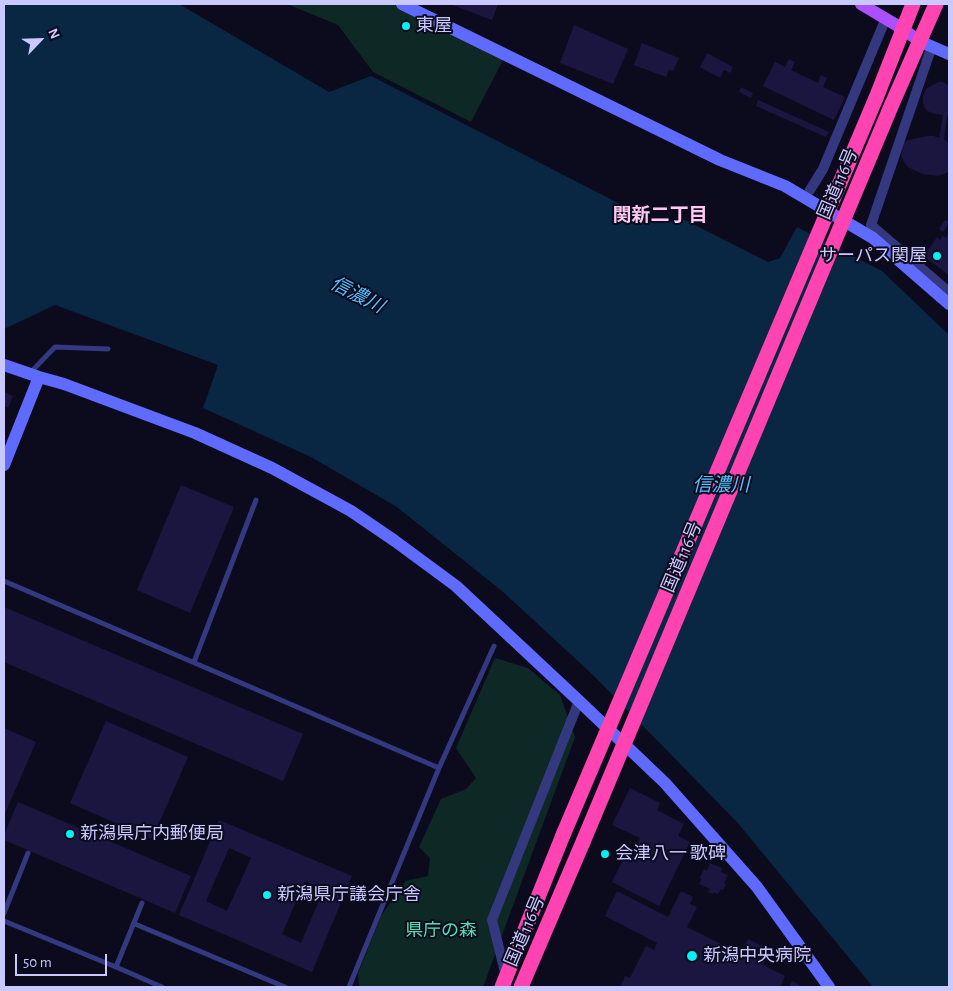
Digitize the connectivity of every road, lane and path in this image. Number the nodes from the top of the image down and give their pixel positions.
1 (402, 4) edge
2 (861, 4) edge
3 (914, 4) edge
4 (936, 4) edge
5 (886, 18) junction
6 (903, 29) junction
7 (926, 44) junction
8 (949, 54) edge
9 (810, 190) dead end
10 (949, 292) edge
11 (949, 304) edge
12 (108, 349) dead end
13 (4, 365) edge
14 (34, 376) junction
15 (4, 465) edge
16 (256, 500) dead end
17 (4, 581) edge
18 (494, 646) dead end
19 (194, 662) junction
20 (579, 701) junction
21 (439, 768) junction
22 (28, 853) dead end
23 (142, 903) dead end
24 (4, 913) edge
25 (4, 921) edge
26 (135, 924) junction
27 (116, 967) junction
28 (504, 982) edge
29 (162, 987) edge
30 (284, 987) edge
31 (349, 987) edge
32 (522, 987) edge
33 (829, 987) edge

1 - 11 street
2 - 5 main road
3 - 6 highway, 国道116号
4 - 7 highway, 国道116号
5 - 6 main road
5 - 9 street
6 - 7 main road
6 - 28 highway, 国道116号, bridge
7 - 8 street
7 - 10 street
7 - 32 highway, 国道116号, bridge
12 - 14 lane
13 - 14 street
14 - 15 street
14 - 20 street
16 - 19 lane
17 - 19 lane
18 - 21 lane
19 - 21 lane
20 - 28 street
20 - 33 street
21 - 31 lane
22 - 24 lane
23 - 26 lane
25 - 27 lane
26 - 27 lane
26 - 30 lane
27 - 29 lane

